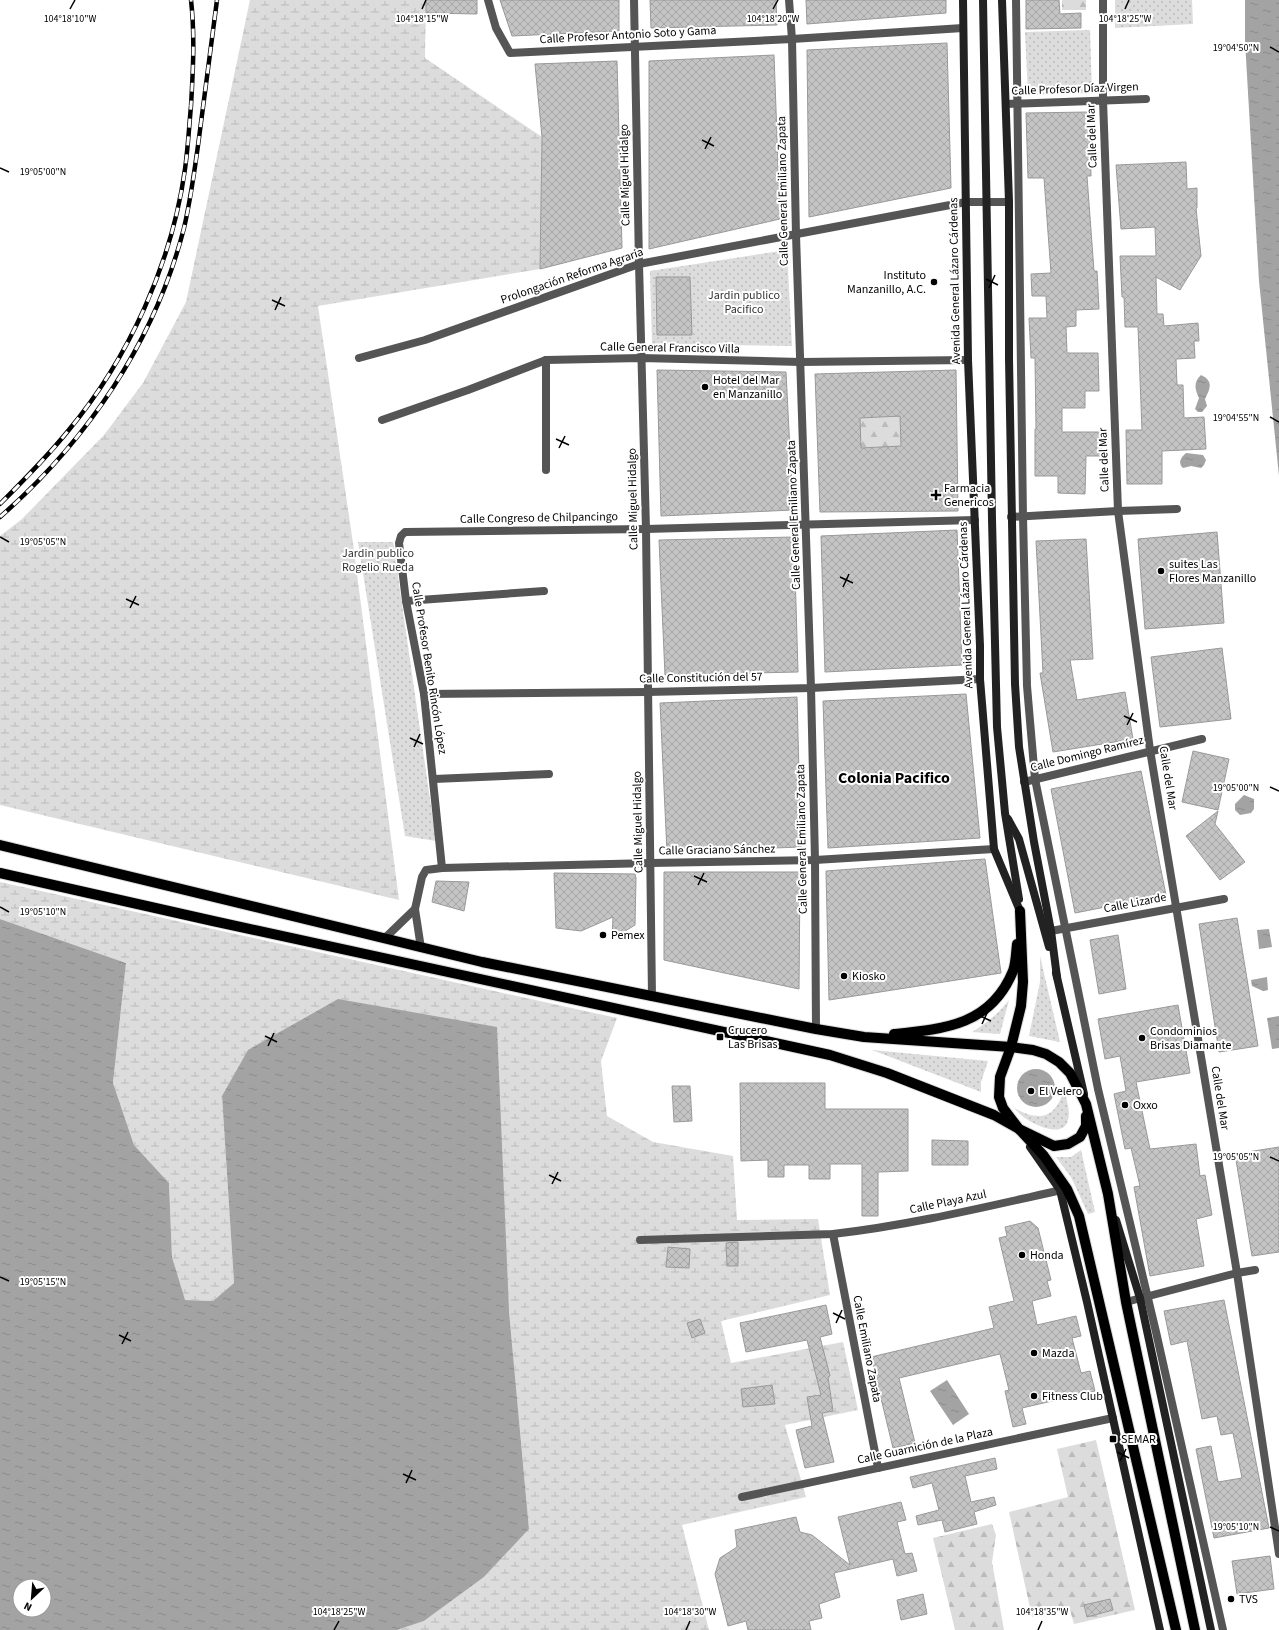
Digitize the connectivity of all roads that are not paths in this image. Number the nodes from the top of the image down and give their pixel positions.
1 (488, 0) edge
2 (634, 0) edge
3 (789, 0) edge
4 (963, 0) edge
5 (983, 0) edge
6 (1002, 0) edge
7 (1016, 0) edge
8 (1103, 0) edge
9 (963, 28) junction
10 (792, 39) junction
11 (634, 47) junction
12 (1146, 99) dead end
13 (1103, 100) junction
14 (1018, 103) junction
15 (1006, 104) junction
16 (987, 201) junction
17 (966, 202) junction
18 (1010, 202) junction
19 (796, 235) junction
20 (639, 264) junction
21 (359, 358) dead end
22 (641, 358) junction
23 (546, 360) junction
24 (968, 360) junction
25 (800, 362) junction
26 (382, 420) dead end
27 (546, 470) dead end
28 (1177, 509) dead end
29 (1118, 511) junction
30 (1011, 517) junction
31 (1023, 517) junction
32 (975, 520) junction
33 (807, 525) junction
34 (646, 529) junction
35 (399, 543) joint
36 (544, 591) dead end
37 (406, 601) junction
38 (980, 679) junction
39 (811, 688) junction
40 (648, 692) junction
41 (424, 694) junction
42 (1202, 739) dead end
43 (1150, 750) junction
44 (549, 774) dead end
45 (434, 779) junction
46 (1035, 779) junction
47 (1024, 782) junction
48 (1005, 813) junction
49 (0, 845) edge
50 (994, 849) junction
51 (815, 860) junction
52 (651, 862) junction
53 (442, 868) junction
54 (0, 873) edge
55 (1224, 899) dead end
56 (1177, 908) junction
57 (415, 909) junction
58 (1020, 912) junction
59 (1065, 928) junction
60 (1051, 931) junction
61 (385, 938) junction
62 (421, 948) junction
63 (1057, 977) junction
64 (652, 997) junction
65 (816, 1029) junction
66 (864, 1036) junction
67 (1011, 1047) junction
68 (1086, 1104) junction
69 (1019, 1130) junction
70 (1064, 1189) junction
71 (1108, 1194) junction
72 (832, 1234) junction
73 (640, 1240) dead end
74 (1255, 1270) dead end
75 (1237, 1273) junction
76 (1144, 1298) junction
77 (1126, 1302) junction
78 (1113, 1418) junction
79 (878, 1468) junction
80 (742, 1497) dead end
81 (1279, 1554) edge
82 (1160, 1630) edge
83 (1176, 1630) edge
84 (1195, 1630) edge
85 (1211, 1630) edge
86 (1223, 1630) edge

1 - 11 street, Calle Profesor Antonio Soto y Gama
2 - 11 street, Calle Miguel Hidalgo
3 - 10 street, Calle General Emiliano Zapata
4 - 9 main road, Avenida General Lázaro Cárdenas
5 - 16 main road
6 - 15 main road
7 - 14 street
8 - 13 street, Calle del Mar
9 - 10 street, Calle Profesor Antonio Soto y Gama
9 - 17 main road, Avenida General Lázaro Cárdenas
10 - 11 street, Calle Profesor Antonio Soto y Gama
10 - 19 street, Calle General Emiliano Zapata
11 - 20 street, Calle Miguel Hidalgo
12 - 13 street, Calle Profesor Díaz Virgen
13 - 14 street, Calle Profesor Díaz Virgen
13 - 29 street, Calle del Mar
14 - 15 street, Calle Profesor Díaz Virgen
14 - 31 street
15 - 18 main road
16 - 17 street, Prolongación Reforma Agraria
16 - 18 street, Prolongación Reforma Agraria
16 - 48 main road
17 - 19 street, Prolongación Reforma Agraria
17 - 24 main road, Avenida General Lázaro Cárdenas
18 - 30 main road
19 - 20 street, Prolongación Reforma Agraria
19 - 25 street, Calle General Emiliano Zapata
20 - 21 street, Prolongación Reforma Agraria
20 - 22 street, Calle Miguel Hidalgo
22 - 23 street, Calle General Francisco Villa
22 - 25 street, Calle General Francisco Villa
22 - 34 street, Calle Miguel Hidalgo
23 - 26 street, Calle General Francisco Villa
23 - 27 street
24 - 25 street, Calle General Francisco Villa
24 - 32 main road, Avenida General Lázaro Cárdenas
25 - 33 street, Calle General Emiliano Zapata
28 - 29 street
29 - 31 street
29 - 43 street, Calle del Mar
30 - 31 street
30 - 47 main road
31 - 46 street
32 - 33 street, Calle Congreso de Chilpancingo
32 - 38 main road, Avenida General Lázaro Cárdenas
33 - 34 street, Calle Congreso de Chilpancingo
33 - 39 street, Calle General Emiliano Zapata
34 - 35 street, Calle Congreso de Chilpancingo
34 - 40 street, Calle Miguel Hidalgo
35 - 37 street, Calle Profesor Benito Rincón López
36 - 37 street
37 - 41 street, Calle Profesor Benito Rincón López
38 - 39 street, Calle Constitución del 57
38 - 50 main road, Avenida General Lázaro Cárdenas
39 - 40 street, Calle Constitución del 57
39 - 51 street, Calle General Emiliano Zapata
40 - 41 street, Calle Constitución del 57
40 - 52 street, Calle Miguel Hidalgo
41 - 45 street, Calle Profesor Benito Rincón López
42 - 43 street, Calle Domingo Ramírez
43 - 46 street, Calle Domingo Ramírez
43 - 56 street, Calle del Mar
44 - 45 street
45 - 53 street, Calle Profesor Benito Rincón López
46 - 47 street, Calle Domingo Ramírez
46 - 59 street
47 - 60 main road
48 - 58 main road
48 - 63 main road
49 - 61 main road
50 - 51 street, Calle Graciano Sánchez
50 - 58 main road, Avenida General Lázaro Cárdenas
51 - 52 street, Calle Graciano Sánchez
51 - 65 street, Calle General Emiliano Zapata
52 - 53 street, Calle Graciano Sánchez
52 - 64 street, Calle Miguel Hidalgo
53 - 57 street, Calle Graciano Sánchez
54 - 69 main road
55 - 56 street, Calle Lizarde
56 - 59 street, Calle Lizarde
56 - 75 street, Calle del Mar
57 - 61 street
57 - 62 street
58 - 66 main road
58 - 67 main road
59 - 60 street, Calle Lizarde
59 - 76 street
60 - 63 main road
61 - 62 main road
62 - 64 main road
63 - 68 main road
64 - 65 main road
65 - 66 main road
66 - 67 main road
67 - 68 main road
67 - 69 main road
68 - 69 main road
68 - 71 main road
69 - 70 main road
70 - 72 street, Calle Playa Azul
70 - 78 main road
70 - 83 main road
71 - 76 main road
71 - 77 main road
72 - 73 street, Calle Playa Azul
72 - 79 street, Calle Emiliano Zapata
74 - 75 street
75 - 76 street
75 - 81 street, Calle del Mar
76 - 77 street
76 - 85 main road
76 - 86 street
77 - 84 main road
78 - 79 street, Calle Guarnición de la Plaza
78 - 82 main road
79 - 80 street, Calle Guarnición de la Plaza

